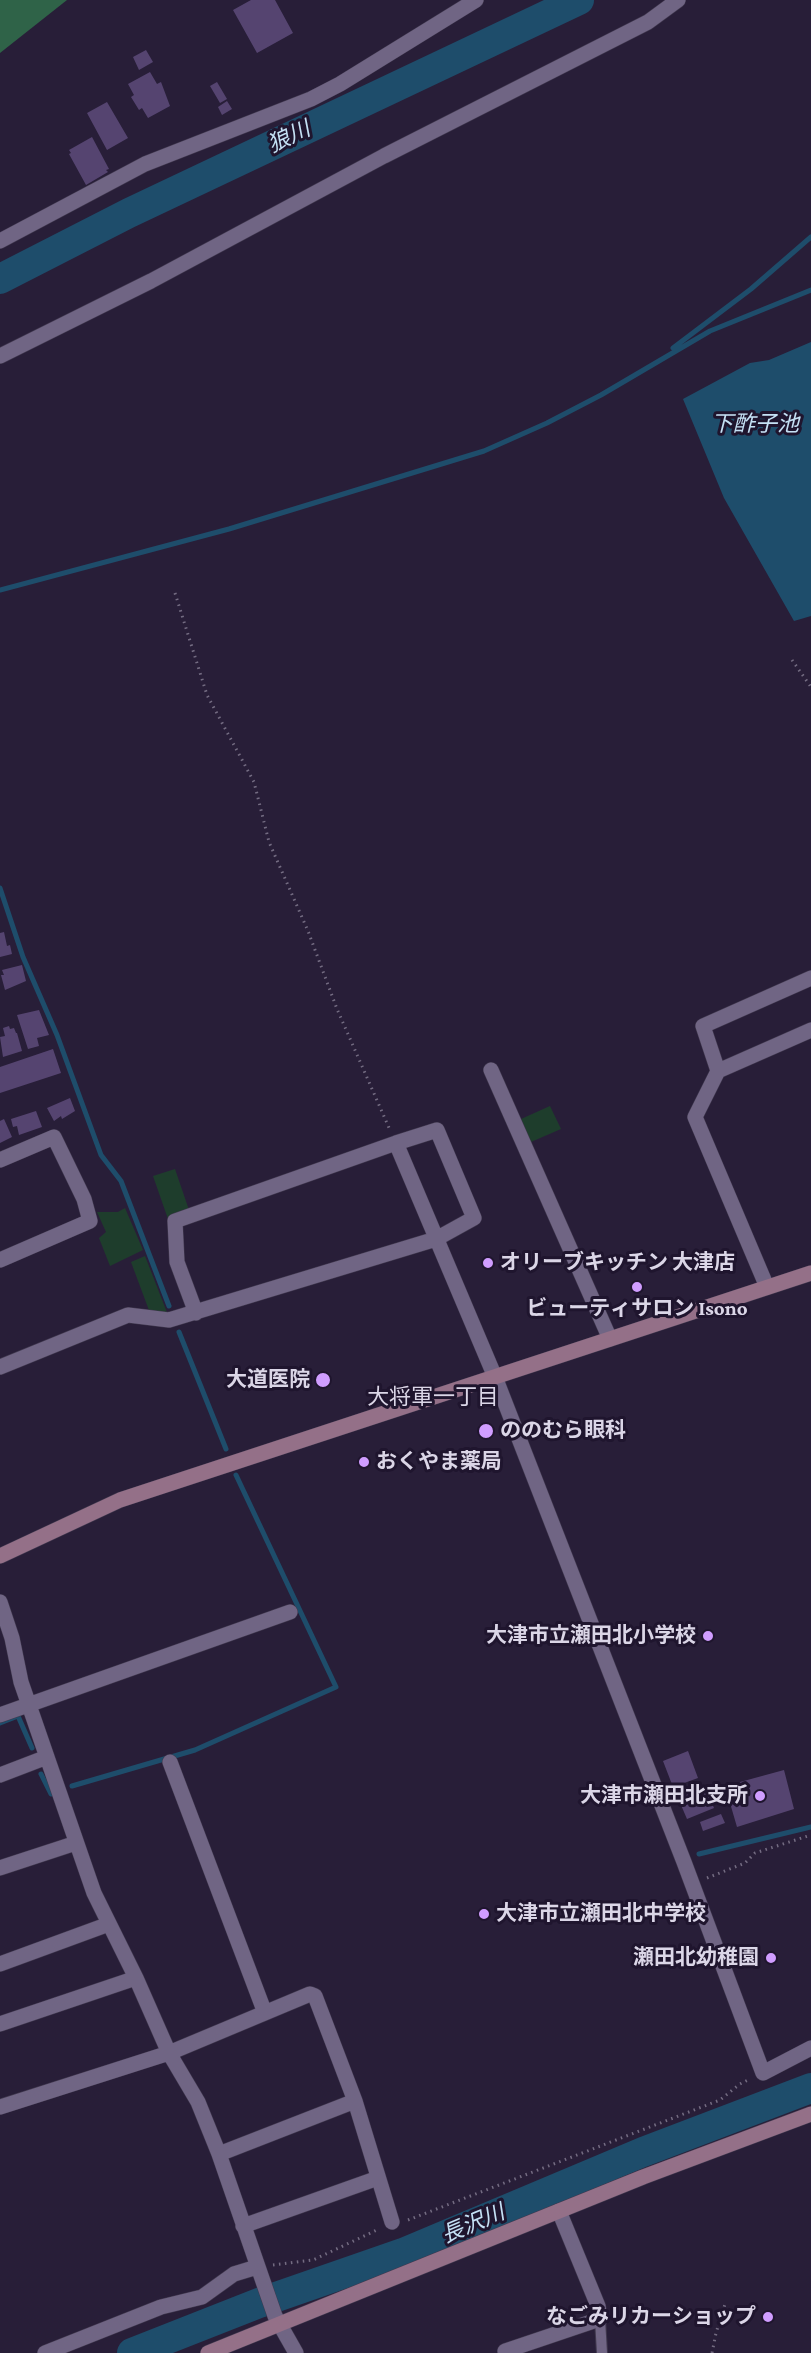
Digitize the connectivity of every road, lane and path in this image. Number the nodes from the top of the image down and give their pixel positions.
1 (476, 0) edge
2 (678, 0) edge
3 (0, 241) edge
4 (0, 356) edge
5 (175, 592) dead end
6 (792, 660) dead end
7 (811, 687) edge
8 (811, 978) edge
9 (811, 1030) edge
10 (491, 1071) dead end
11 (718, 1071) junction
12 (396, 1143) junction
13 (0, 1160) edge
14 (436, 1239) junction
15 (0, 1260) edge
16 (811, 1273) edge
17 (767, 1287) junction
18 (195, 1312) junction
19 (610, 1339) junction
20 (0, 1367) edge
21 (495, 1377) junction
22 (0, 1556) edge
23 (0, 1602) edge
24 (290, 1612) dead end
25 (29, 1704) junction
26 (0, 1715) edge
27 (47, 1757) junction
28 (170, 1762) dead end
29 (0, 1775) edge
30 (811, 1835) edge
31 (76, 1843) junction
32 (0, 1868) edge
33 (692, 1884) junction
34 (109, 1924) junction
35 (0, 1964) edge
36 (136, 1978) junction
37 (265, 2013) junction
38 (0, 2024) edge
39 (810, 2052) edge
40 (169, 2053) junction
41 (763, 2073) junction
42 (355, 2101) junction
43 (0, 2107) edge
44 (811, 2114) edge
45 (219, 2154) junction
46 (378, 2178) junction
47 (559, 2211) junction
48 (392, 2222) junction
49 (243, 2226) junction
50 (258, 2272) junction
51 (726, 2301) dead end
52 (600, 2319) junction
53 (278, 2320) junction
54 (505, 2351) dead end
55 (45, 2353) edge
56 (208, 2353) edge
57 (296, 2353) edge
58 (602, 2353) edge
59 (712, 2353) edge

1 - 3 street
2 - 4 street
5 - 12 path
6 - 7 path
8 - 11 street
9 - 11 street
10 - 19 street
11 - 17 street
12 - 14 street
12 - 14 street
12 - 18 street
13 - 15 street
14 - 18 street
14 - 21 street
16 - 17 street
17 - 19 street
18 - 20 street
19 - 21 street
21 - 22 street
21 - 33 street
23 - 25 street
24 - 25 street
25 - 26 street
25 - 27 street
27 - 29 street
27 - 31 street
28 - 37 street
30 - 33 path
31 - 32 street
31 - 34 street
33 - 41 street
34 - 35 street
34 - 36 street
36 - 38 street
36 - 40 street
37 - 40 street
37 - 42 street
39 - 41 street
40 - 43 street
40 - 45 street
41 - 48 path
42 - 45 street
42 - 46 street
44 - 47 street
45 - 49 street
46 - 48 street
46 - 49 street
47 - 52 street
47 - 53 street
48 - 50 path
49 - 50 street
50 - 53 street
50 - 55 street
51 - 59 path
52 - 54 street
52 - 58 lane
53 - 56 street
53 - 57 street

